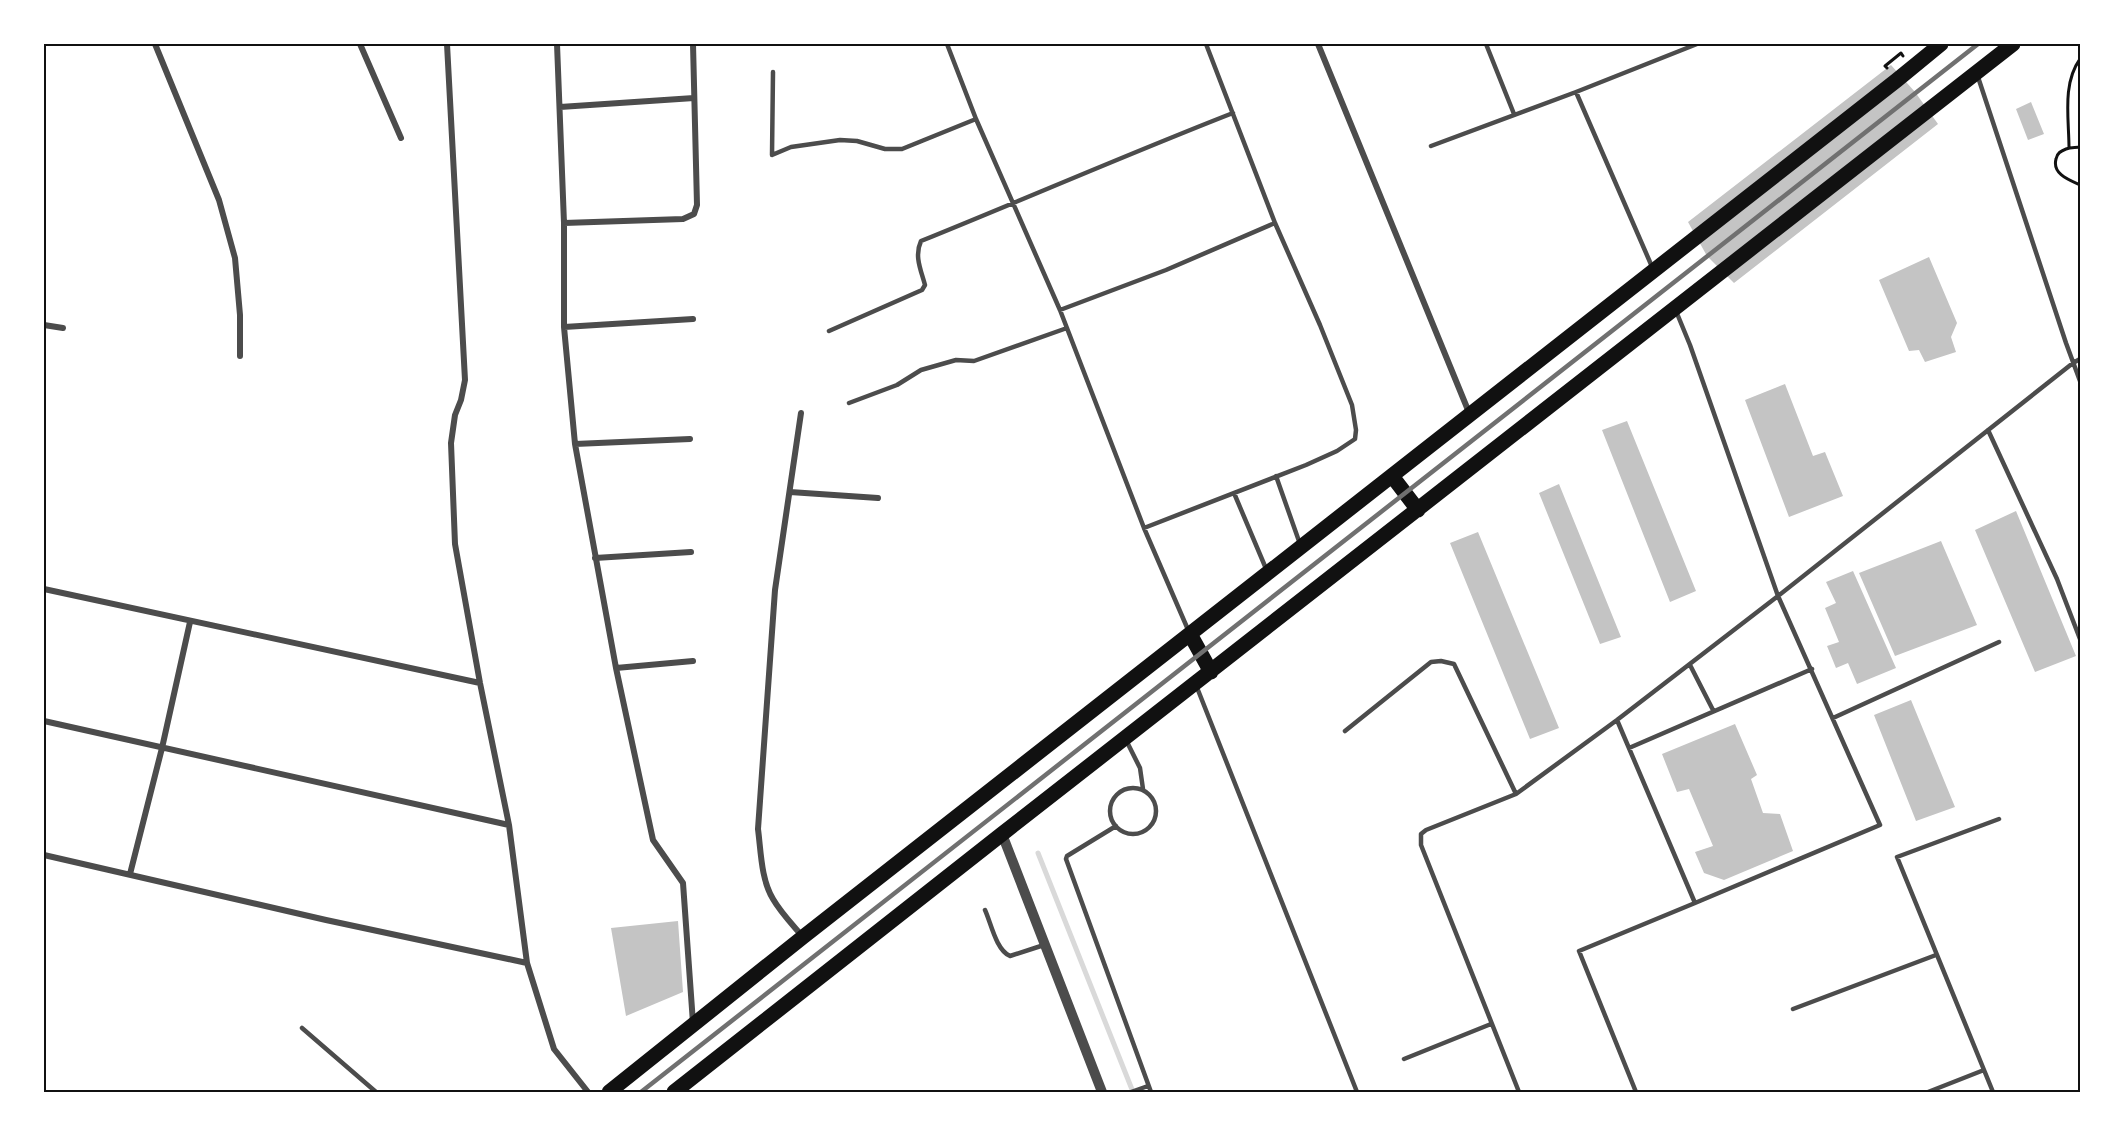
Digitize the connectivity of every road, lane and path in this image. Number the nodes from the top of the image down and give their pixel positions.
1 (155, 44) edge
2 (360, 44) edge
3 (447, 44) edge
4 (557, 44) edge
5 (693, 44) edge
6 (947, 44) edge
7 (1206, 44) edge
8 (1318, 44) edge
9 (1486, 44) edge
10 (1697, 44) edge
11 (1941, 44) edge
12 (2013, 44) edge
13 (2080, 59) edge
14 (773, 72) dead end
15 (1977, 72) junction
16 (1576, 92) junction
17 (694, 98) junction
18 (560, 107) junction
19 (1233, 113) junction
20 (1514, 114) junction
21 (976, 119) junction
22 (401, 138) dead end
23 (1431, 146) dead end
24 (2080, 147) edge
25 (2069, 148) junction
26 (2080, 185) edge
27 (1013, 204) junction
28 (1275, 223) junction
29 (564, 224) junction
30 (1654, 272) junction
31 (1675, 309) junction
32 (1060, 310) junction
33 (693, 319) dead end
34 (44, 326) edge
35 (564, 327) junction
36 (1067, 327) junction
37 (63, 328) dead end
38 (829, 331) dead end
39 (240, 356) dead end
40 (2080, 359) edge
41 (2073, 363) junction
42 (2080, 381) edge
43 (849, 403) dead end
44 (801, 413) dead end
45 (1470, 415) junction
46 (1988, 430) junction
47 (690, 439) dead end
48 (574, 444) junction
49 (1276, 476) junction
50 (1392, 476) junction
51 (790, 492) junction
52 (1234, 494) junction
53 (878, 498) dead end
54 (1418, 510) junction
55 (1144, 528) junction
56 (1301, 547) junction
57 (691, 552) dead end
58 (595, 558) junction
59 (1268, 573) junction
60 (44, 589) edge
61 (1778, 596) junction
62 (190, 622) junction
63 (1190, 634) junction
64 (2080, 639) edge
65 (1999, 642) dead end
66 (693, 662) dead end
67 (1690, 664) junction
68 (616, 668) junction
69 (1812, 669) junction
70 (1211, 672) junction
71 (480, 683) junction
72 (1195, 684) junction
73 (1713, 710) junction
74 (1833, 718) junction
75 (1617, 720) junction
76 (44, 721) edge
77 (1345, 731) dead end
78 (1125, 738) junction
79 (162, 748) junction
80 (1629, 748) junction
81 (1143, 789) junction
82 (1516, 795) junction
83 (2000, 819) dead end
84 (509, 825) junction
85 (1116, 826) junction
86 (1002, 834) junction
87 (44, 855) edge
88 (130, 874) junction
89 (1695, 903) junction
90 (986, 910) dead end
91 (803, 937) junction
92 (1044, 945) junction
93 (1936, 955) junction
94 (527, 963) junction
95 (1793, 1009) dead end
96 (1491, 1024) junction
97 (693, 1025) junction
98 (302, 1028) dead end
99 (1404, 1059) dead end
100 (1984, 1070) junction
101 (1148, 1086) junction
102 (1098, 1091) edge
103 (375, 1092) edge
104 (588, 1092) edge
105 (609, 1092) edge
106 (674, 1092) edge
107 (1131, 1092) edge
108 (1151, 1092) edge
109 (1357, 1092) edge
110 (1519, 1092) edge
111 (1636, 1092) edge
112 (1928, 1092) edge
113 (1993, 1092) edge

1 - 39 street
2 - 22 street
3 - 71 street
4 - 18 street
5 - 17 street
6 - 21 lane
7 - 19 lane
8 - 45 street
9 - 20 lane
10 - 16 lane
11 - 30 main road
12 - 15 main road
13 - 25 path
14 - 21 lane
15 - 31 main road
15 - 41 lane
16 - 20 lane
16 - 30 lane
17 - 18 street
17 - 29 street
18 - 29 street
19 - 27 lane
19 - 28 lane
20 - 23 lane
21 - 27 lane
24 - 25 path
25 - 26 path
27 - 32 lane
27 - 38 lane
28 - 32 lane
28 - 49 lane
29 - 35 street
30 - 45 main road
31 - 54 main road
31 - 61 lane
32 - 36 lane
33 - 35 street
34 - 37 street
35 - 48 street
36 - 43 lane
36 - 55 lane
40 - 41 lane
41 - 42 lane
41 - 46 lane
44 - 51 street
45 - 50 main road
46 - 61 lane
46 - 64 lane
47 - 48 street
48 - 58 street
49 - 52 lane
49 - 56 lane
50 - 54 main road
50 - 56 main road
51 - 53 street
51 - 91 street
52 - 55 lane
52 - 59 lane
54 - 70 main road
55 - 63 lane
56 - 59 main road
57 - 58 street
58 - 68 street
59 - 63 main road
60 - 62 street
61 - 67 lane
61 - 69 lane
62 - 71 street
62 - 79 street
63 - 70 main road
63 - 91 main road
65 - 74 lane
66 - 68 street
67 - 73 lane
67 - 75 lane
68 - 97 street
69 - 73 lane
69 - 74 lane
70 - 72 main road
71 - 84 street
72 - 78 main road
72 - 109 lane
73 - 80 lane
74 - 89 lane
75 - 80 lane
75 - 82 lane
76 - 79 street
77 - 82 lane
78 - 81 lane
78 - 86 main road
79 - 84 street
79 - 88 street
80 - 89 lane
81 - 85 lane
81 - 85 lane
82 - 96 lane
83 - 93 lane
84 - 94 street
85 - 101 lane
86 - 92 street
86 - 106 main road
87 - 88 street
88 - 94 street
89 - 111 lane
90 - 92 lane
91 - 97 main road
92 - 102 street
93 - 95 lane
93 - 100 lane
94 - 104 street
96 - 99 lane
96 - 110 lane
97 - 105 main road
98 - 103 lane
100 - 112 lane
100 - 113 lane
101 - 107 lane
101 - 108 lane

